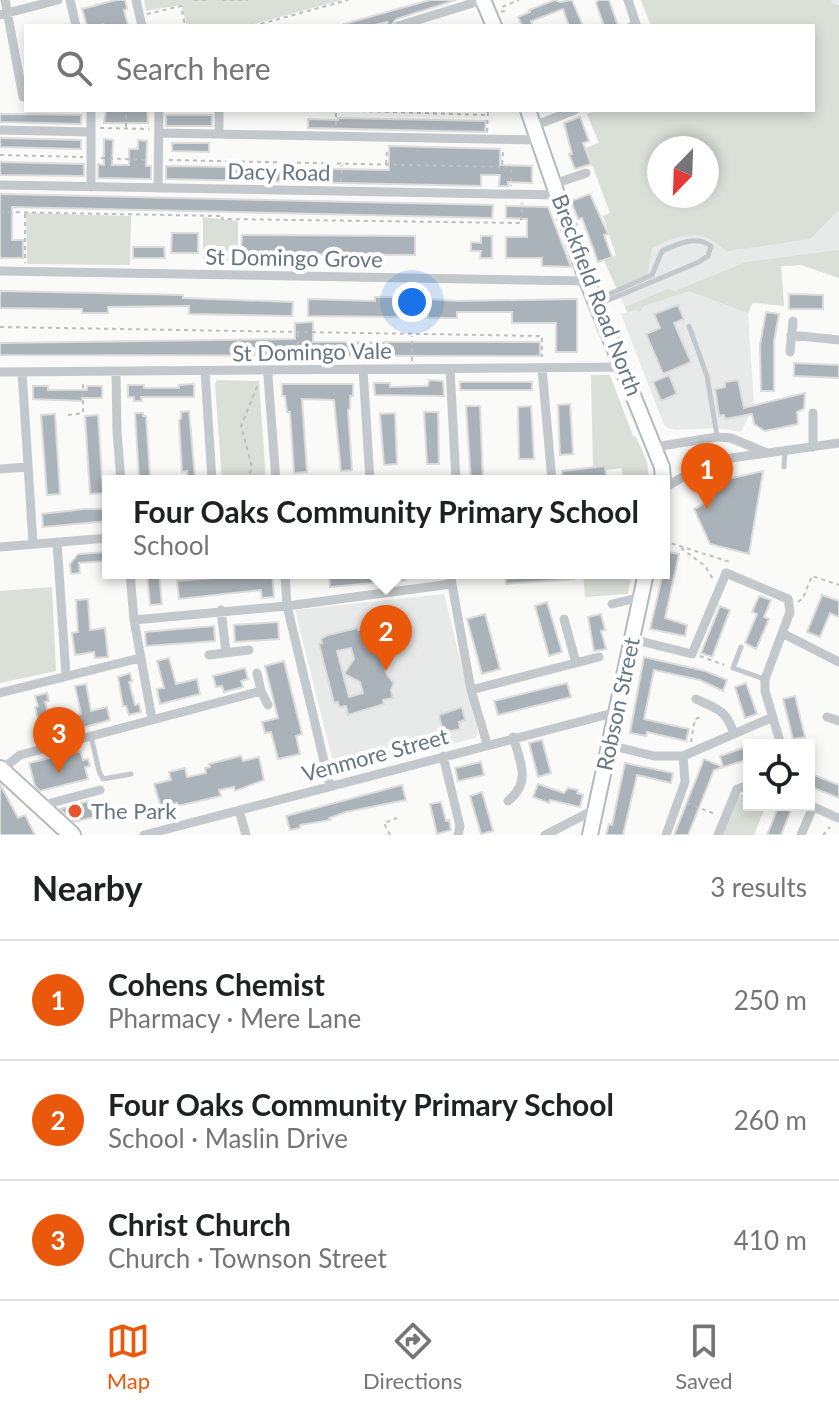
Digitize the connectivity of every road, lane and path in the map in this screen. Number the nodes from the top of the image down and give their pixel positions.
1 (5, 0) edge
2 (58, 0) edge
3 (70, 0) edge
4 (136, 0) edge
5 (194, 0) edge
6 (210, 0) edge
7 (222, 0) edge
8 (248, 0) edge
9 (348, 0) edge
10 (483, 0) edge
11 (519, 0) edge
12 (628, 0) edge
13 (4, 14) edge
14 (141, 21) edge
15 (492, 21) edge
16 (428, 22) edge
17 (76, 24) edge
18 (185, 24) edge
19 (260, 24) edge
20 (636, 24) edge
21 (23, 97) dead end
22 (91, 112) edge
23 (126, 112) edge
24 (159, 112) edge
25 (219, 112) edge
26 (336, 112) edge
27 (396, 112) edge
28 (488, 112) edge
29 (529, 112) edge
30 (572, 112) edge
31 (487, 115) junction
32 (126, 128) junction
33 (0, 130) edge
34 (91, 130) junction
35 (159, 132) junction
36 (536, 133) junction
37 (219, 134) junction
38 (335, 137) junction
39 (387, 139) junction
40 (487, 141) junction
41 (503, 141) junction
42 (0, 155) edge
43 (91, 157) junction
44 (159, 160) junction
45 (342, 164) junction
46 (386, 164) junction
47 (502, 167) junction
48 (586, 173) dead end
49 (0, 185) edge
50 (91, 187) junction
51 (158, 188) junction
52 (341, 190) junction
53 (556, 190) junction
54 (510, 194) junction
55 (523, 194) junction
56 (0, 212) edge
57 (25, 213) junction
58 (0, 271) edge
59 (25, 271) junction
60 (587, 281) junction
61 (596, 303) junction
62 (793, 321) dead end
63 (689, 326) dead end
64 (0, 327) edge
65 (298, 332) junction
66 (412, 334) junction
67 (791, 335) junction
68 (839, 340) edge
69 (790, 352) dead end
70 (624, 367) junction
71 (542, 368) junction
72 (363, 369) junction
73 (412, 369) junction
74 (450, 369) junction
75 (270, 370) junction
76 (298, 370) junction
77 (205, 371) junction
78 (0, 372) edge
79 (22, 372) junction
80 (83, 372) junction
81 (116, 372) junction
82 (259, 381) dead end
83 (813, 413) dead end
84 (68, 415) dead end
85 (717, 437) junction
86 (839, 443) edge
87 (655, 447) junction
88 (813, 447) junction
89 (785, 451) junction
90 (769, 454) junction
91 (27, 467) junction
92 (784, 467) dead end
93 (0, 469) edge
94 (121, 475) edge
95 (212, 475) edge
96 (249, 475) edge
97 (276, 475) edge
98 (370, 475) edge
99 (456, 475) edge
100 (551, 475) edge
101 (663, 475) edge
102 (670, 485) edge
103 (102, 538) edge
104 (57, 542) junction
105 (33, 543) junction
106 (670, 543) edge
107 (677, 545) junction
108 (0, 547) edge
109 (726, 573) junction
110 (131, 579) edge
111 (285, 579) edge
112 (445, 579) edge
113 (451, 579) edge
114 (645, 579) edge
115 (839, 585) edge
116 (717, 591) junction
117 (641, 597) junction
118 (612, 604) dead end
119 (287, 606) junction
120 (791, 607) junction
121 (221, 610) junction
122 (564, 619) dead end
123 (134, 620) junction
124 (782, 633) junction
125 (632, 639) junction
126 (741, 647) dead end
127 (249, 650) dead end
128 (226, 652) junction
129 (692, 654) junction
130 (209, 655) dead end
131 (599, 657) dead end
132 (140, 658) junction
133 (839, 662) edge
134 (576, 663) junction
135 (733, 668) junction
136 (257, 673) dead end
137 (66, 676) junction
138 (765, 679) junction
139 (471, 690) junction
140 (261, 691) junction
141 (0, 693) edge
142 (696, 699) dead end
143 (707, 704) junction
144 (268, 705) dead end
145 (617, 712) junction
146 (701, 717) joint
147 (773, 717) junction
148 (827, 717) dead end
149 (152, 719) junction
150 (839, 721) edge
151 (734, 734) junction
152 (91, 735) junction
153 (513, 737) junction
154 (779, 739) edge
155 (487, 744) junction
156 (609, 745) junction
157 (686, 755) junction
158 (443, 756) junction
159 (1, 769) edge
160 (131, 774) dead end
161 (330, 786) junction
162 (743, 787) edge
163 (100, 790) dead end
164 (679, 800) junction
165 (508, 801) dead end
166 (815, 808) edge
167 (43, 809) junction
168 (596, 809) junction
169 (239, 810) junction
170 (809, 811) edge
171 (397, 818) dead end
172 (725, 818) junction
173 (838, 818) edge
174 (72, 835) edge
175 (144, 835) edge
176 (246, 835) edge
177 (390, 835) edge
178 (458, 835) edge
179 (545, 835) edge
180 (590, 835) edge
181 (666, 835) edge
182 (718, 835) edge
183 (801, 835) edge

1 - 13 street
2 - 13 street
3 - 17 street
4 - 14 street
5 - 6 path
7 - 8 path
9 - 19 path
10 - 15 street
10 - 16 street
11 - 15 path
12 - 20 street
13 - 21 street
14 - 18 path
22 - 34 street
23 - 32 path
24 - 35 street
25 - 37 street
26 - 38 path
27 - 31 path
28 - 31 path
29 - 36 street, Breckfield Road North
30 - 36 street
31 - 40 path
32 - 34 path
32 - 35 path
33 - 34 street
34 - 43 street
35 - 37 street
35 - 44 street
36 - 41 street
36 - 53 street, Breckfield Road North
37 - 38 street
38 - 39 street
39 - 40 street
39 - 46 path
40 - 41 street
41 - 47 path
42 - 43 path
43 - 44 path
43 - 50 street
44 - 45 path
44 - 51 street
45 - 46 path
45 - 52 path
46 - 47 path
47 - 54 path
48 - 53 street
49 - 50 street, Dacy Road
50 - 51 street, Dacy Road
51 - 52 street, Dacy Road
52 - 54 street, Dacy Road
53 - 55 street, Dacy Road
53 - 60 street, Breckfield Road North
54 - 55 street, Dacy Road
55 - 57 path
56 - 57 path
57 - 59 path
58 - 59 street, St Domingo Grove
59 - 60 street, St Domingo Grove
60 - 61 street, Breckfield Road North
61 - 61 lane
61 - 70 street, Breckfield Road North
62 - 67 street
63 - 85 lane
64 - 65 path
65 - 66 path
65 - 76 path
66 - 71 path
66 - 73 path
67 - 68 street
67 - 69 street
70 - 71 street, St Domingo Vale
70 - 87 street, Breckfield Road North
71 - 74 street, St Domingo Vale
71 - 100 street
72 - 73 street, St Domingo Vale
72 - 76 street, St Domingo Vale
72 - 98 street
73 - 74 street, St Domingo Vale
74 - 99 street
75 - 76 street, St Domingo Vale
75 - 77 street, St Domingo Vale
75 - 97 street
77 - 81 street, St Domingo Vale
77 - 95 street
78 - 79 street, St Domingo Vale
79 - 80 street, St Domingo Vale
79 - 91 street
80 - 81 street, St Domingo Vale
80 - 84 path
81 - 94 street
82 - 96 path
83 - 88 street
85 - 87 street
85 - 90 street
86 - 88 street
87 - 101 street, Breckfield Road North
88 - 89 street
89 - 90 street
89 - 92 lane
90 - 102 street
91 - 93 street
91 - 105 street
103 - 104 street
104 - 105 street
104 - 137 street
105 - 108 street
106 - 107 path
107 - 109 path
107 - 116 path
109 - 116 street
109 - 120 street
110 - 123 street
111 - 119 street
112 - 119 street
113 - 139 street
114 - 117 street, Robson Street
115 - 120 path
116 - 129 street
117 - 118 street
117 - 125 street, Robson Street
119 - 121 street
119 - 161 street
120 - 124 street
121 - 123 street
121 - 128 street
122 - 134 street
123 - 132 street
124 - 133 street
124 - 138 street
125 - 129 street
125 - 145 street, Robson Street
126 - 135 lane
127 - 128 street
128 - 130 street
129 - 135 path
131 - 134 street
132 - 137 street
132 - 149 street
134 - 139 street
135 - 138 lane
136 - 140 street
137 - 141 street
138 - 147 street
139 - 155 street
140 - 144 street
140 - 149 street
142 - 143 street
143 - 146 street
143 - 151 street
145 - 153 street, Venmore Street
145 - 156 street, Robson Street
146 - 157 path
147 - 151 street
147 - 154 street
148 - 150 street
149 - 152 street
151 - 157 street
152 - 159 street
152 - 160 lane
153 - 155 street, Venmore Street
153 - 165 street
155 - 158 street, Venmore Street
156 - 157 street
156 - 168 street, Robson Street
157 - 164 street
158 - 161 street, Venmore Street
158 - 178 street
159 - 167 highway
161 - 169 street, Venmore Street
162 - 172 street
163 - 167 street
164 - 172 path
164 - 181 street
166 - 173 street
167 - 174 highway
168 - 179 street
168 - 180 street, Robson Street
169 - 175 street, Venmore Street
169 - 176 street
170 - 183 street
171 - 177 path
172 - 182 street

